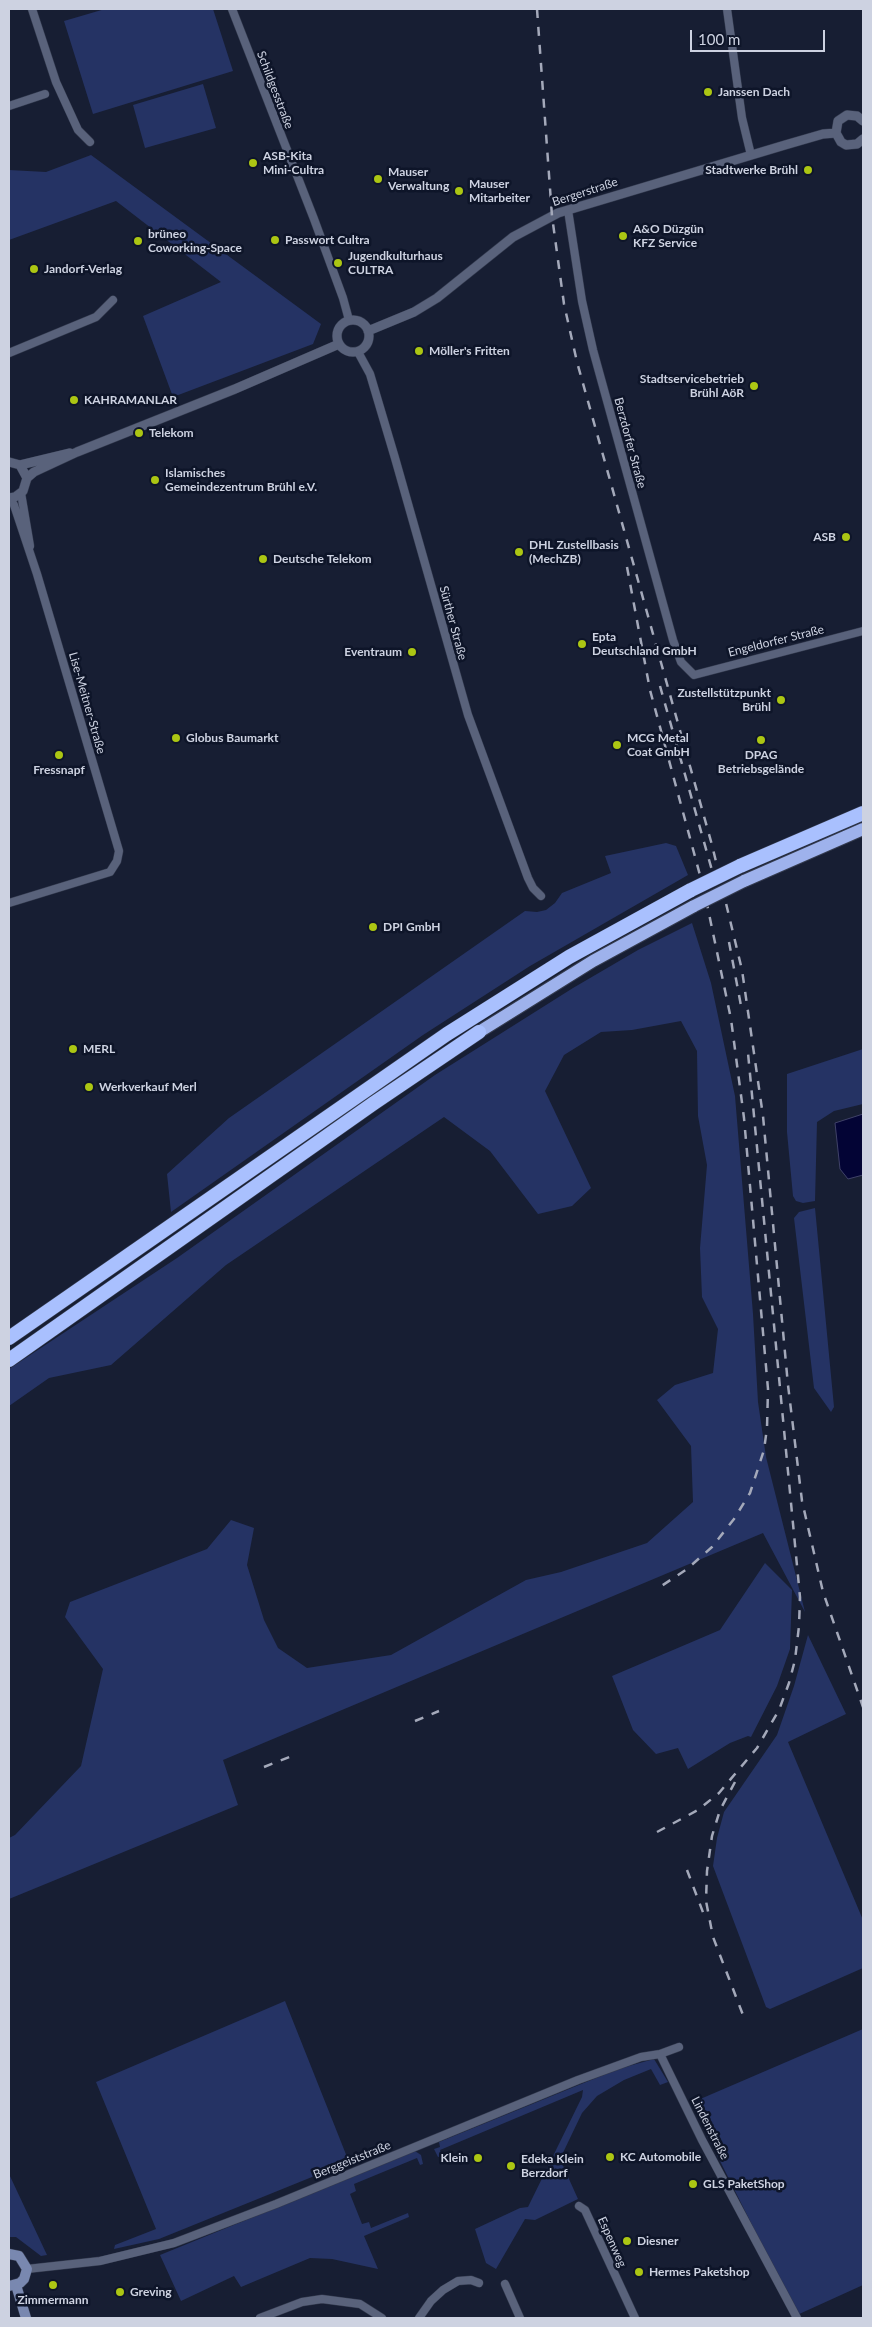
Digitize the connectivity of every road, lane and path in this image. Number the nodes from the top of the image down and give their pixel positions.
1 (32, 9) edge
2 (232, 9) edge
3 (728, 9) edge
4 (46, 94) dead end
5 (9, 106) edge
6 (863, 121) edge
7 (836, 132) junction
8 (863, 140) edge
9 (90, 142) dead end
10 (751, 155) junction
11 (568, 210) junction
12 (113, 300) dead end
13 (349, 320) junction
14 (368, 331) junction
15 (338, 344) junction
16 (358, 352) junction
17 (9, 353) edge
18 (77, 452) junction
19 (9, 462) edge
20 (20, 465) junction
21 (27, 478) junction
22 (21, 493) junction
23 (9, 498) edge
24 (30, 551) junction
25 (863, 631) edge
26 (694, 675) joint
27 (863, 812) edge
28 (863, 829) edge
29 (541, 896) dead end
30 (9, 903) edge
31 (479, 1032) joint
32 (9, 1338) edge
33 (9, 1360) edge
34 (679, 2047) dead end
35 (660, 2054) junction
36 (579, 2206) dead end
37 (9, 2254) edge
38 (27, 2269) junction
39 (479, 2283) dead end
40 (505, 2284) dead end
41 (12, 2285) edge
42 (26, 2318) edge
43 (260, 2318) edge
44 (382, 2318) edge
45 (420, 2318) edge
46 (520, 2318) edge
47 (635, 2318) edge
48 (797, 2318) edge

1 - 9 street
2 - 13 street, Schildgesstraße
3 - 10 street
4 - 5 street
6 - 7 street
7 - 8 street
7 - 10 street, Bergerstraße
10 - 11 street, Bergerstraße
11 - 14 street, Bergerstraße
11 - 26 street, Berzdorfer Straße
12 - 17 street
13 - 14 street
13 - 15 street
14 - 16 street
15 - 16 street
15 - 18 street
16 - 29 street, Sürther Straße
18 - 20 street
18 - 21 street
19 - 20 street
20 - 21 street
21 - 22 street
22 - 23 street
22 - 24 street, Lise-Meitner-Straße
23 - 24 street, Lise-Meitner-Straße
24 - 30 street, Lise-Meitner-Straße
25 - 26 street, Engeldorfer Straße
27 - 32 highway, bridge
28 - 31 highway, bridge
31 - 33 highway
34 - 35 street, Berggeiststraße
35 - 38 street, Berggeiststraße
35 - 48 street, Lindenstraße
36 - 47 street, Espenweg
37 - 38 main road
38 - 41 main road
39 - 45 street
40 - 46 street
41 - 42 main road
43 - 44 street

